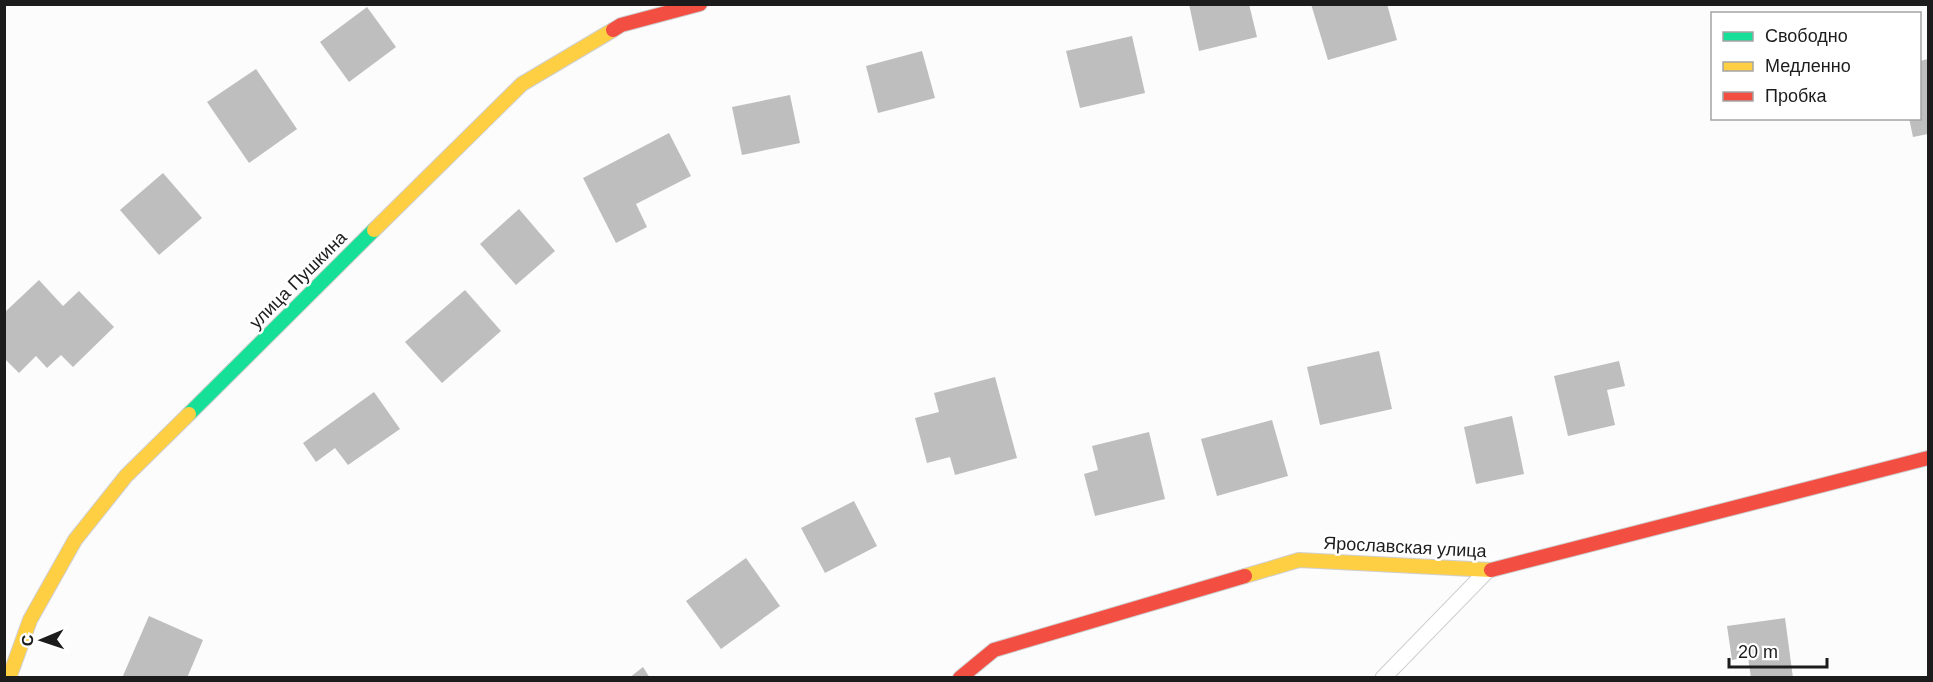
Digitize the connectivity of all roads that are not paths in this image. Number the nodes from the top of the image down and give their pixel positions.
1 (700, 4) edge
2 (1929, 458) edge
3 (1486, 571) junction
4 (9, 678) edge
5 (960, 678) edge
6 (1383, 678) edge

1 - 4 street, улица Пушкина
2 - 3 street, Ярославская улица
3 - 5 street, Ярославская улица
3 - 6 lane

